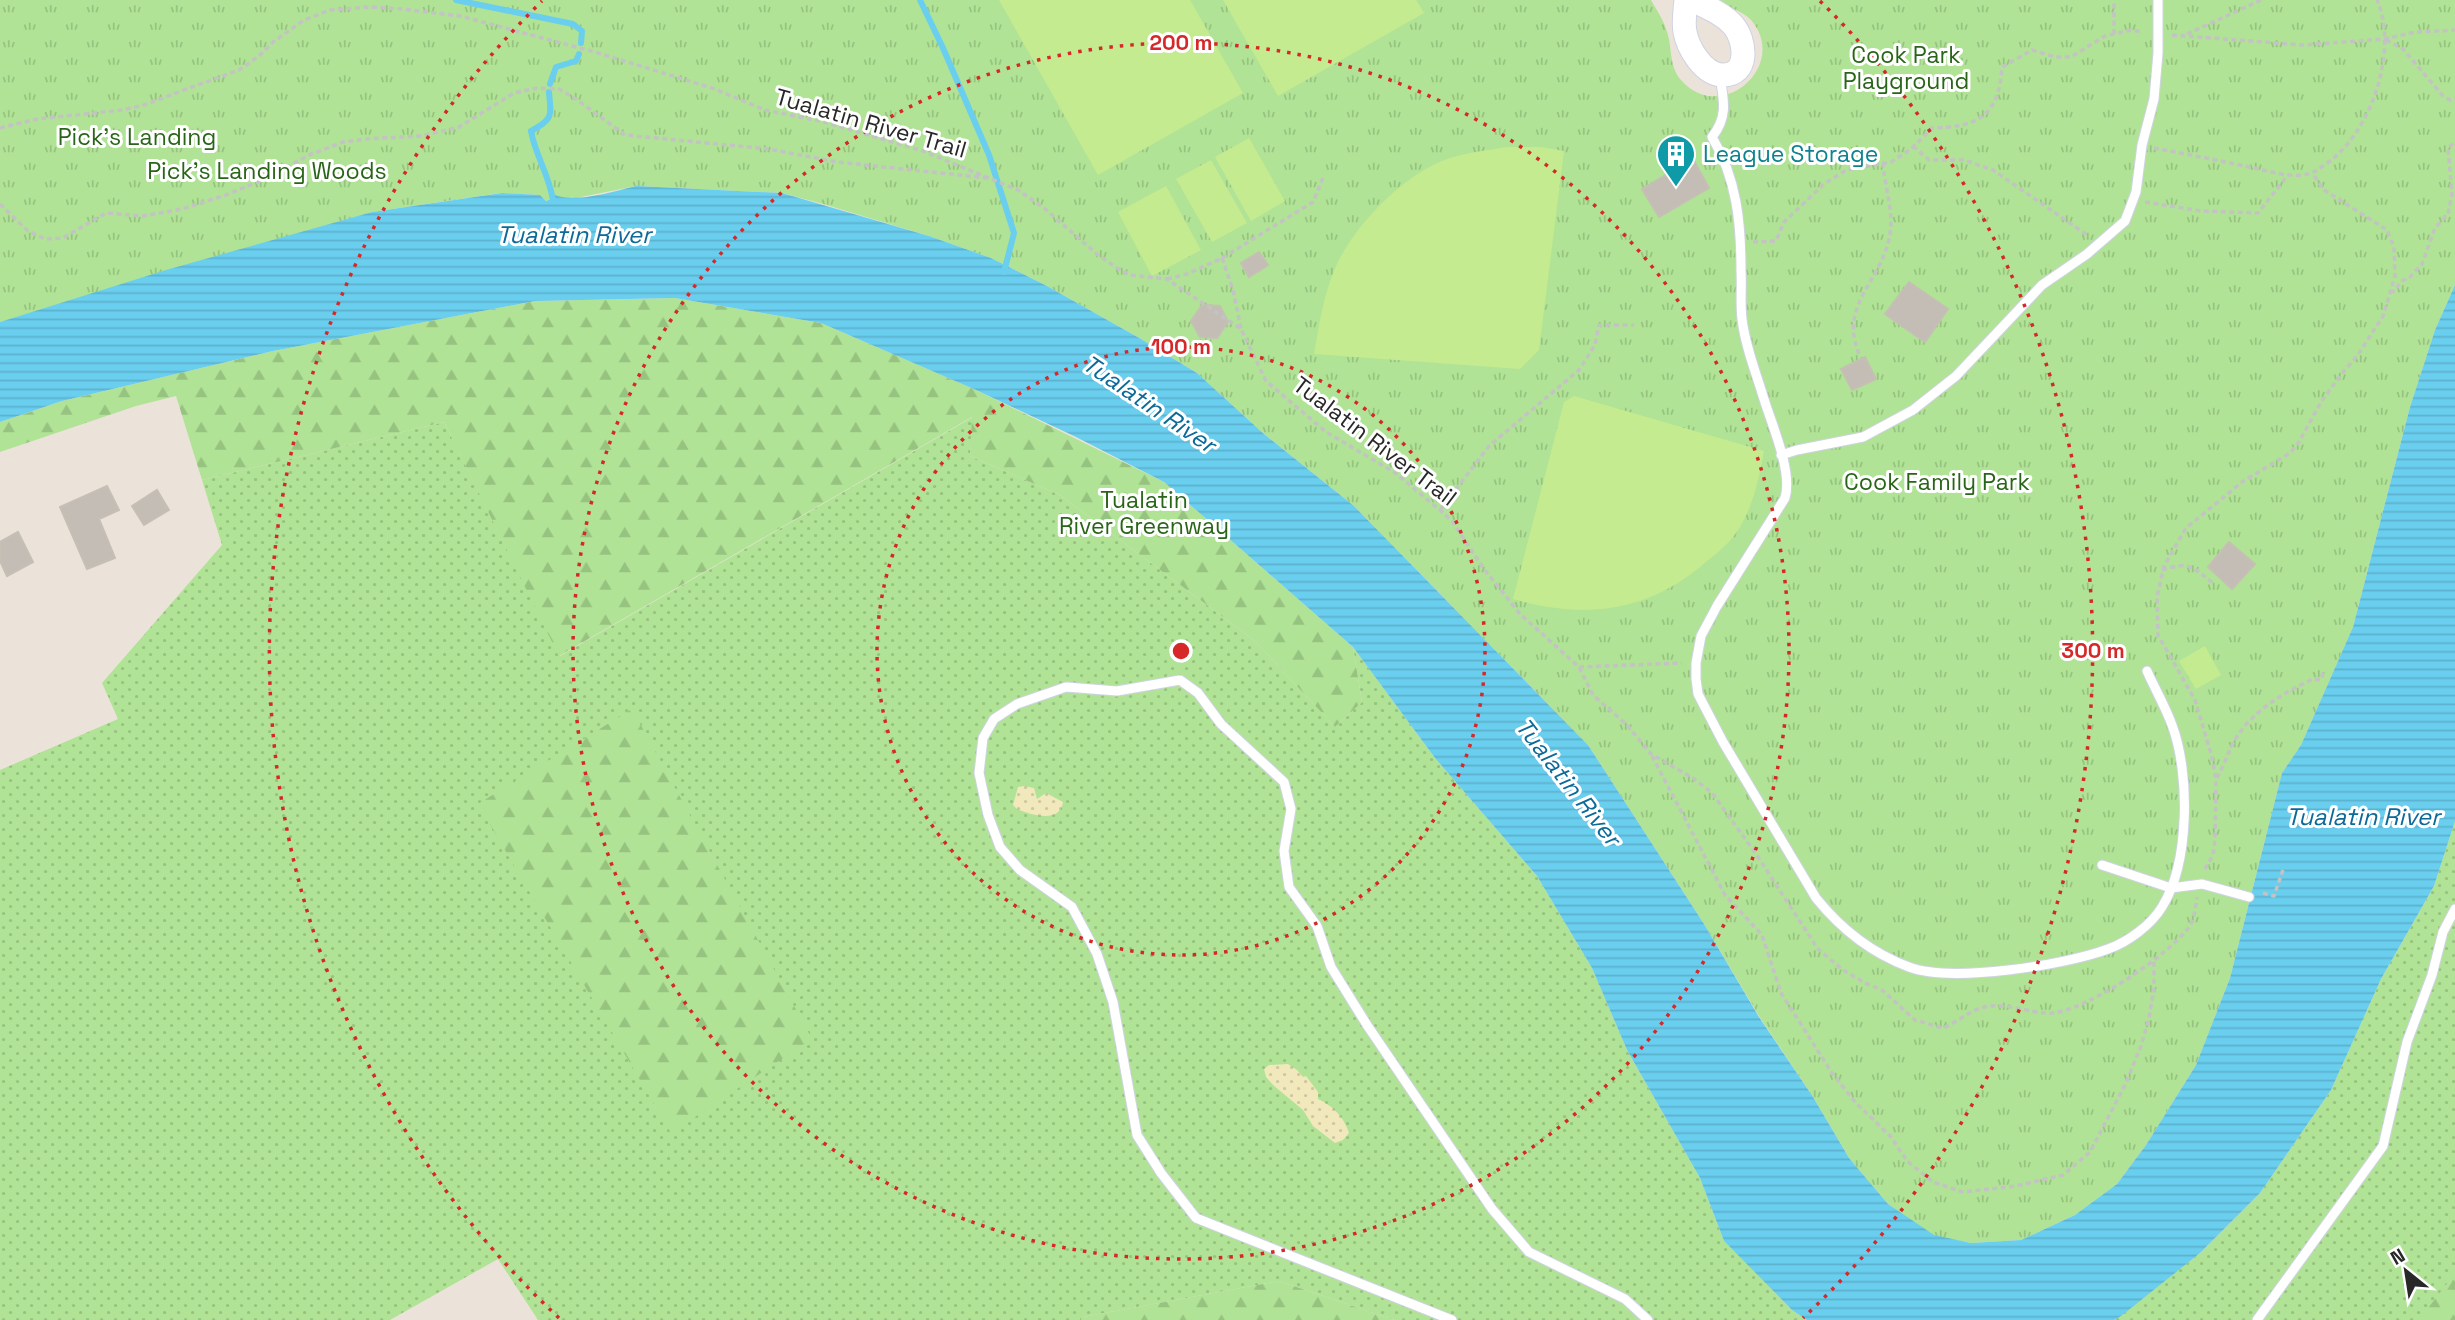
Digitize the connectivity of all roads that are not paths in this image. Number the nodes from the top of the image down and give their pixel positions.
1 (1686, 0) edge
2 (1692, 0) edge
3 (2158, 0) edge
4 (1720, 75) junction
5 (1781, 456) junction
6 (2147, 671) dead end
7 (2102, 864) dead end
8 (2171, 888) junction
9 (2249, 897) dead end
10 (2455, 909) edge
11 (1452, 1320) edge
12 (1648, 1320) edge
13 (2257, 1320) edge

1 - 4 street
2 - 4 street
3 - 5 lane
4 - 5 lane
5 - 8 lane
6 - 8 lane
7 - 8 lane
8 - 9 lane
10 - 13 lane
11 - 12 lane

